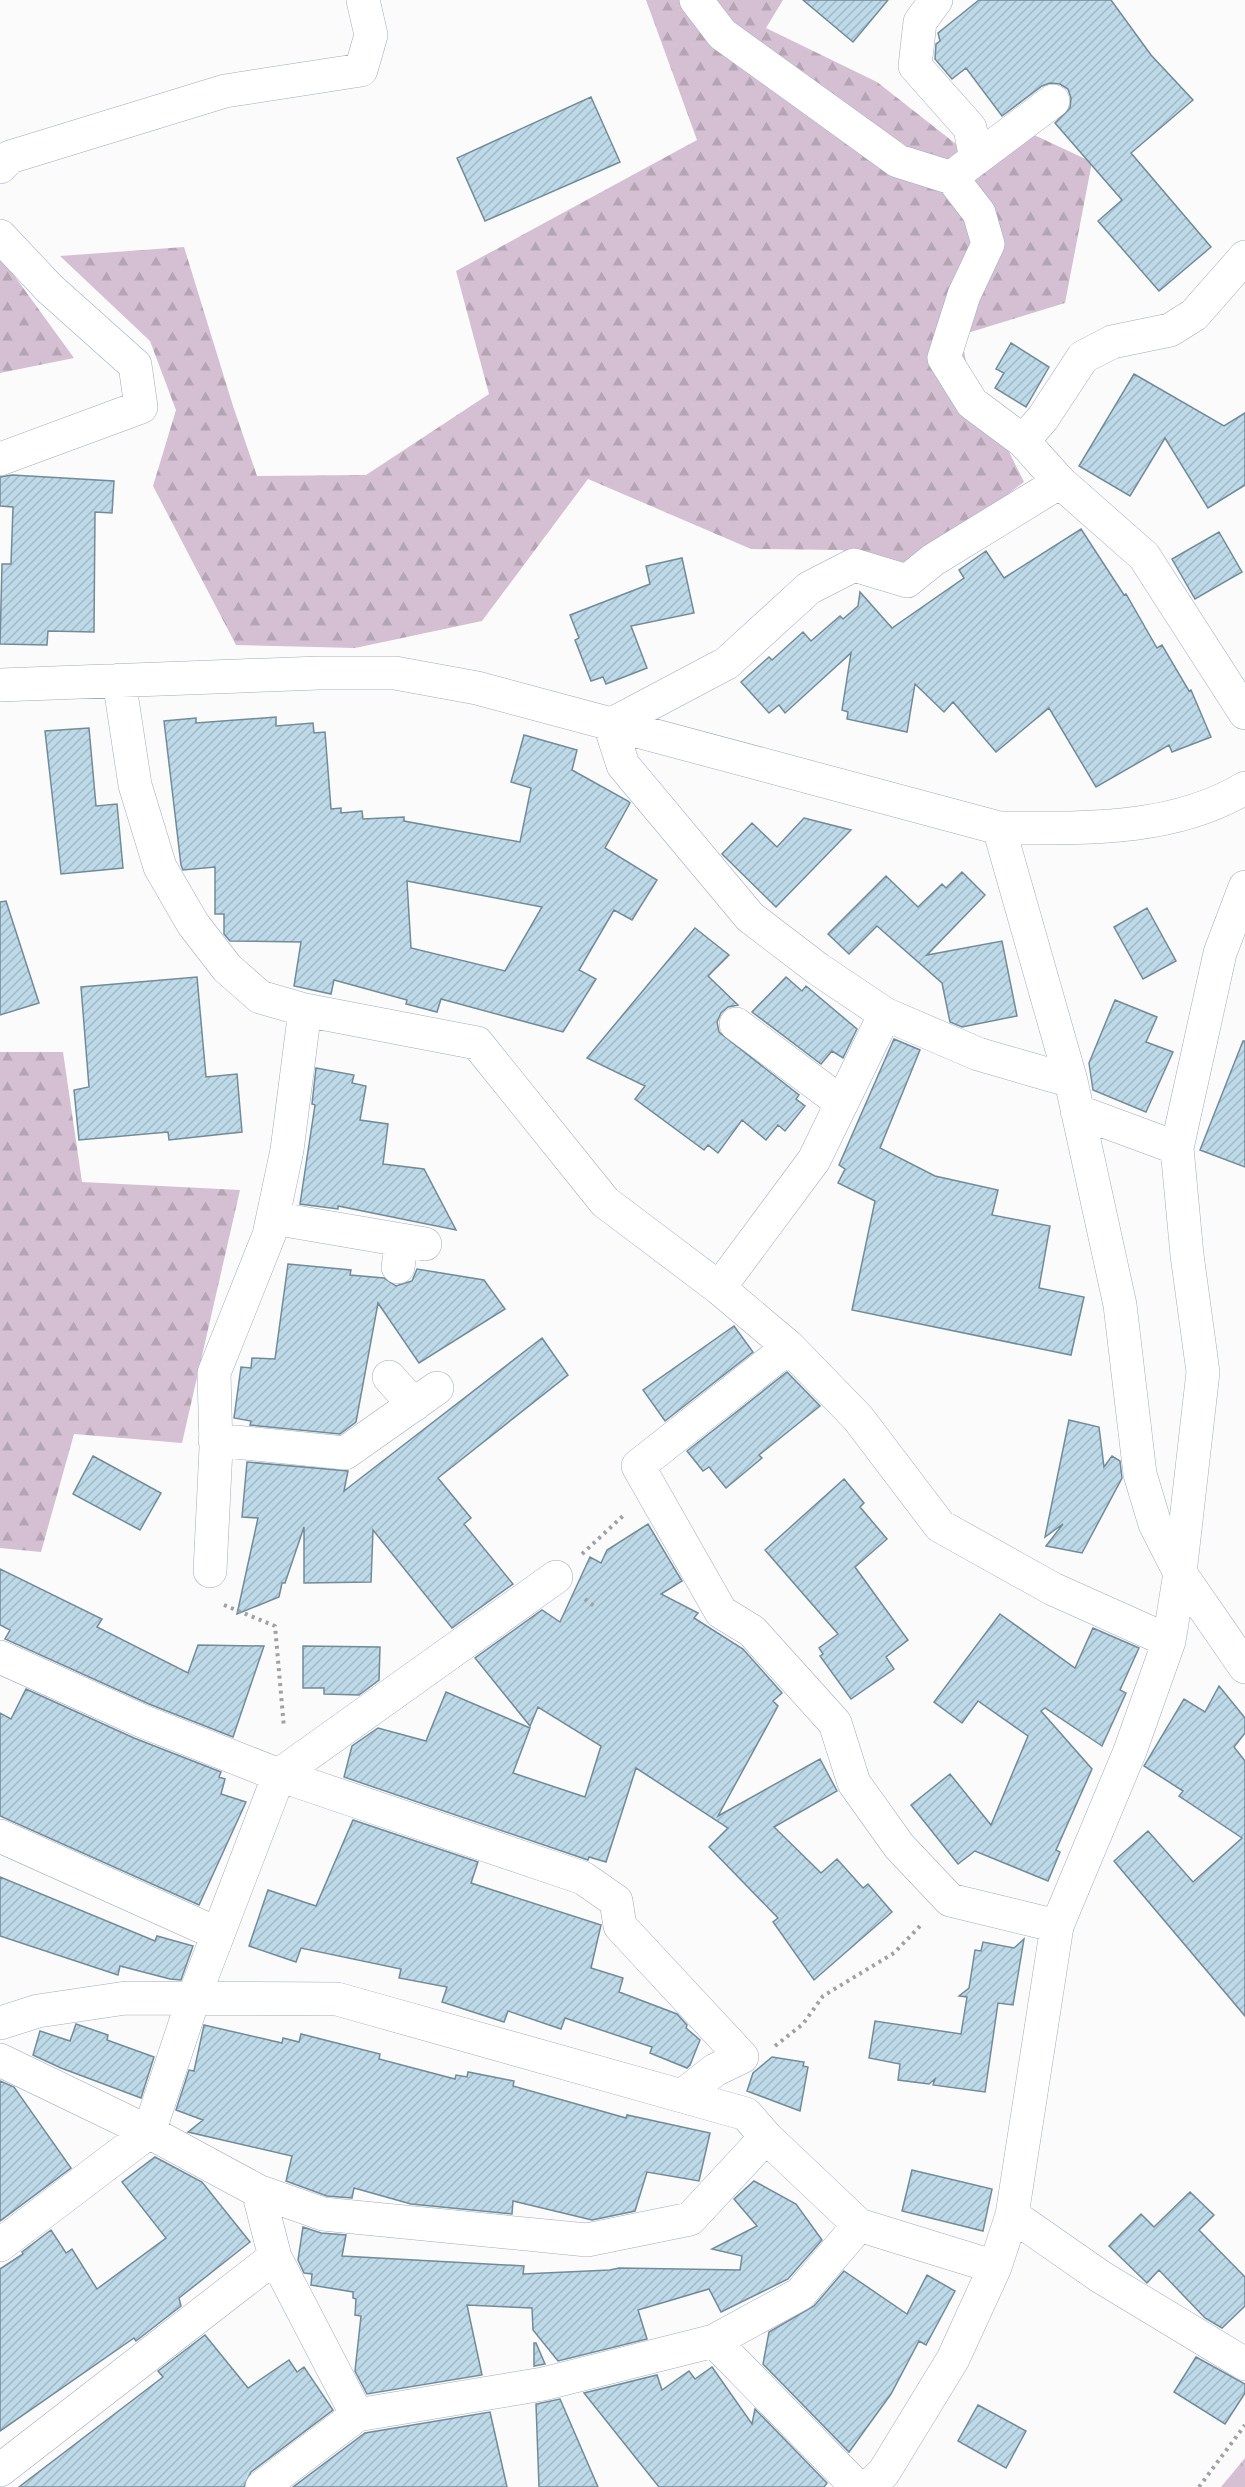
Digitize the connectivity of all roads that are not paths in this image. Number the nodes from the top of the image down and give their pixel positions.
1 (363, 0) edge
2 (696, 0) edge
3 (936, 0) edge
4 (1053, 101) dead end
5 (0, 167) edge
6 (964, 168) junction
7 (0, 236) edge
8 (1245, 257) edge
9 (1023, 441) junction
10 (0, 459) edge
11 (1060, 482) junction
12 (119, 680) junction
13 (0, 685) edge
14 (1245, 713) edge
15 (610, 725) junction
16 (1245, 788) edge
17 (999, 828) junction
18 (1245, 886) edge
19 (305, 1010) junction
20 (885, 1014) junction
21 (736, 1024) dead end
22 (1074, 1096) junction
23 (842, 1103) junction
24 (1177, 1148) junction
25 (273, 1218) junction
26 (408, 1250) dead end
27 (719, 1288) junction
28 (789, 1347) junction
29 (389, 1377) dead end
30 (215, 1440) junction
31 (210, 1571) road end
32 (1180, 1573) junction
33 (556, 1577) road end
34 (1169, 1641) junction
35 (0, 1657) edge
36 (1245, 1667) edge
37 (279, 1775) junction
38 (0, 1836) edge
39 (1057, 1926) junction
40 (218, 1934) junction
41 (195, 1997) junction
42 (0, 2023) edge
43 (0, 2060) edge
44 (682, 2096) junction
45 (149, 2132) junction
46 (766, 2137) junction
47 (258, 2191) junction
48 (1012, 2215) junction
49 (859, 2225) junction
50 (0, 2245) edge
51 (275, 2257) junction
52 (995, 2267) junction
53 (714, 2341) junction
54 (1245, 2364) edge
55 (357, 2415) junction
56 (0, 2470) edge
57 (262, 2487) edge
58 (857, 2487) edge
59 (869, 2487) edge

1 - 5 street
2 - 6 street
3 - 6 street
4 - 6 street
6 - 9 street
7 - 10 street
8 - 9 street
9 - 11 street
11 - 14 street
11 - 15 street
12 - 13 street
12 - 15 street
12 - 19 street
15 - 17 street
15 - 20 street
16 - 17 street
17 - 22 street
18 - 24 street
19 - 25 street
19 - 27 street
20 - 22 street
20 - 23 street
21 - 23 street
22 - 24 street
22 - 32 street
23 - 27 street
24 - 32 street
25 - 26 street
25 - 30 street
27 - 28 street
28 - 34 street
28 - 39 street
29 - 30 street
30 - 31 street
32 - 34 street
32 - 36 street
33 - 37 street
34 - 39 street
35 - 37 street
37 - 40 street
37 - 44 street
38 - 40 street
39 - 48 street
40 - 41 street
41 - 42 street
41 - 44 street
41 - 45 street
43 - 45 street
44 - 46 street
45 - 47 street
45 - 50 street
46 - 47 street
46 - 49 street
47 - 51 street
48 - 52 street
48 - 54 street
49 - 52 street
49 - 53 street
51 - 55 street
51 - 56 street
52 - 59 street
53 - 55 street
53 - 58 street
55 - 57 street

